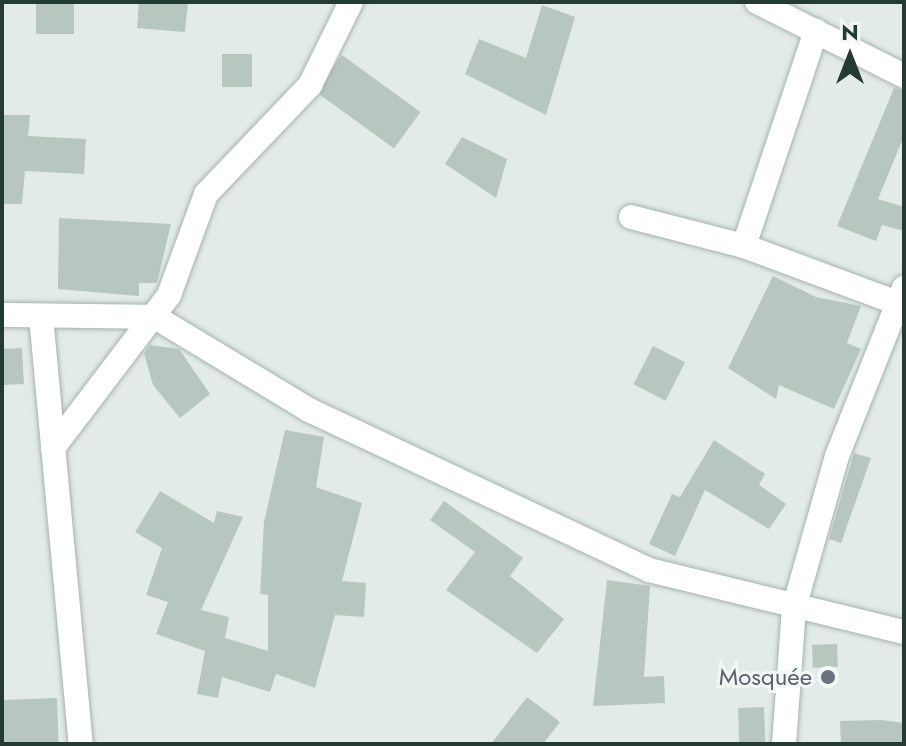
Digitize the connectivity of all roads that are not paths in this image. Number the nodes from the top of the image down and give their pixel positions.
1 (351, 2) edge
2 (757, 2) edge
3 (816, 31) junction
4 (904, 76) edge
5 (631, 217) dead end
6 (744, 246) junction
7 (901, 296) edge
8 (2, 315) edge
9 (41, 316) junction
10 (155, 317) junction
11 (53, 448) junction
12 (794, 608) junction
13 (904, 632) edge
14 (81, 744) edge
15 (784, 744) edge

1 - 10 street
2 - 3 street
3 - 4 street
3 - 6 street
5 - 6 street
6 - 7 street
7 - 12 street
8 - 9 street
9 - 10 street
9 - 11 street
10 - 11 street
10 - 12 street
11 - 14 street
12 - 13 street
12 - 15 street

